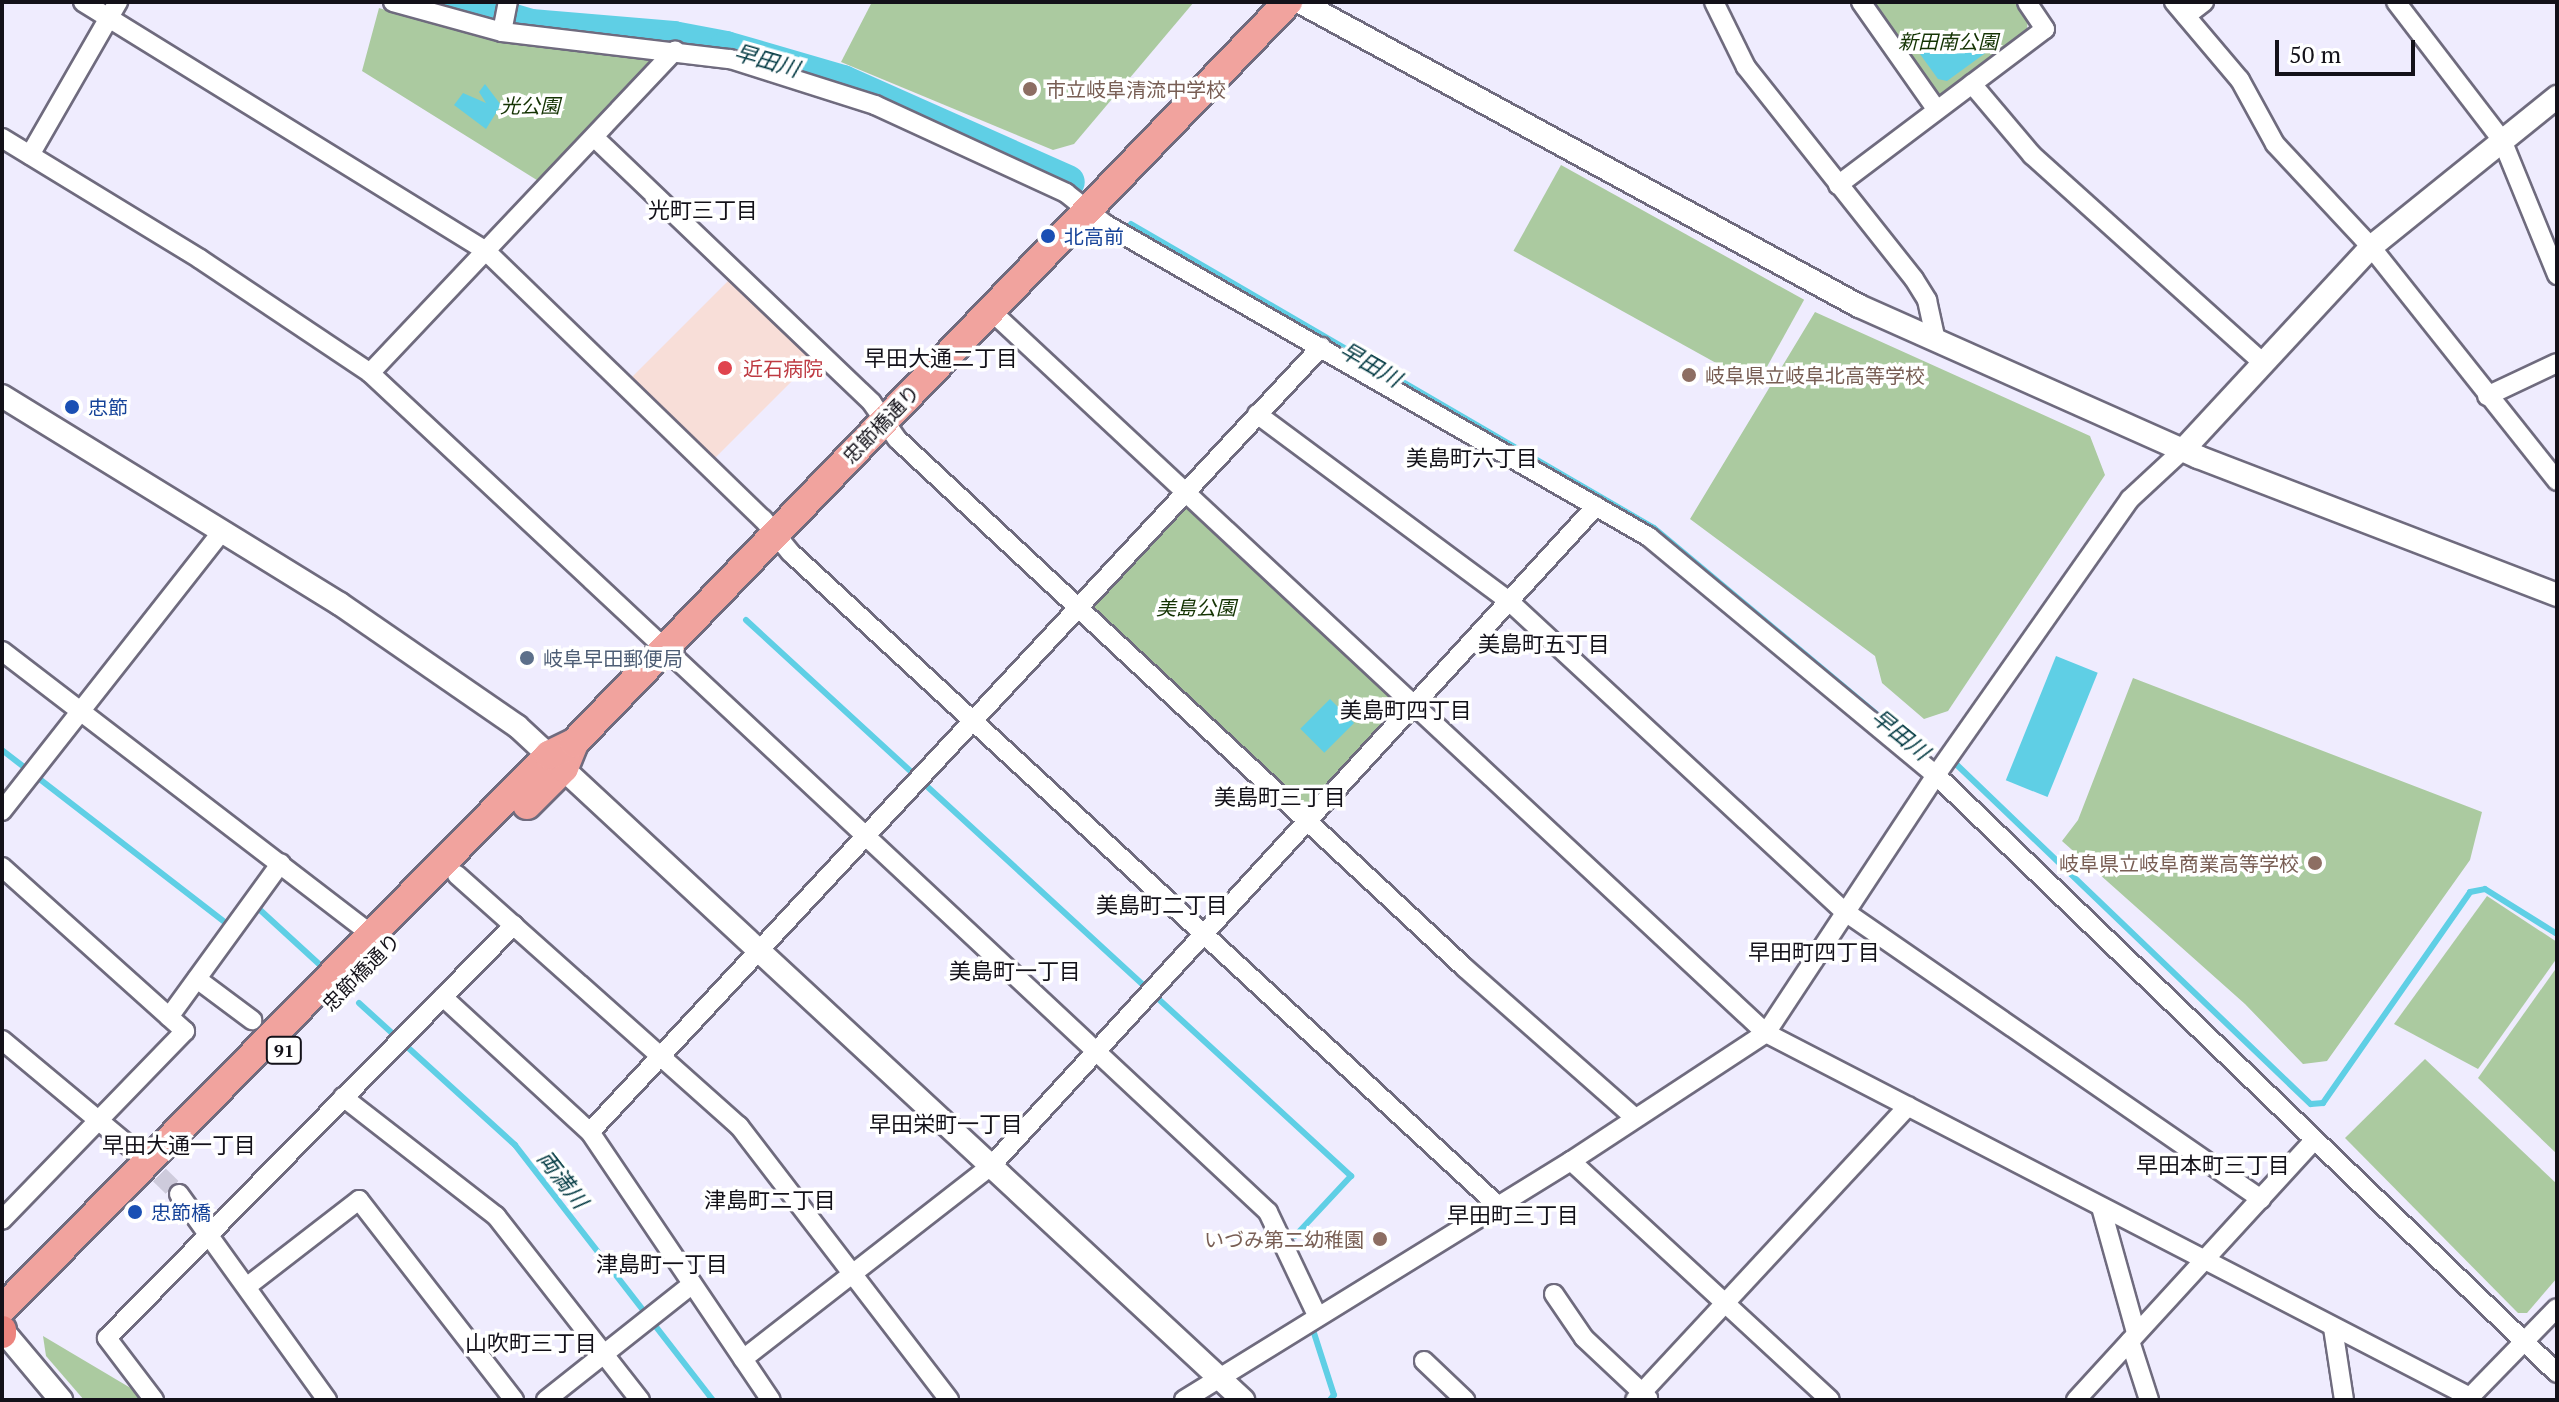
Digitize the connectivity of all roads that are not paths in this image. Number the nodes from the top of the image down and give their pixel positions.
1 (83, 2) edge
2 (393, 2) edge
3 (1288, 2) edge
4 (1300, 2) edge
5 (1714, 2) edge
6 (1861, 2) edge
7 (2027, 2) edge
8 (2204, 2) edge
9 (2396, 2) edge
10 (507, 3) edge
11 (2180, 9) edge
12 (114, 10) edge
13 (503, 29) junction
14 (675, 51) junction
15 (1972, 84) junction
16 (2557, 97) edge
17 (1937, 110) junction
18 (2, 138) edge
19 (595, 138) junction
20 (2502, 140) junction
21 (30, 155) junction
22 (1838, 185) junction
23 (1089, 207) junction
24 (2371, 247) junction
25 (487, 252) junction
26 (2557, 275) edge
27 (990, 310) junction
28 (1936, 341) junction
29 (1321, 347) junction
30 (2262, 362) junction
31 (2557, 363) edge
32 (370, 373) junction
33 (2, 396) edge
34 (2487, 396) junction
35 (1257, 414) junction
36 (883, 421) junction
37 (2183, 450) junction
38 (2557, 481) edge
39 (1185, 490) junction
40 (1596, 506) junction
41 (221, 533) junction
42 (775, 534) junction
43 (2556, 593) edge
44 (1510, 602) junction
45 (1077, 606) junction
46 (663, 650) junction
47 (2, 651) edge
48 (1417, 702) junction
49 (79, 710) junction
50 (972, 722) junction
51 (562, 755) junction
52 (1942, 767) junction
53 (2, 811) edge
54 (1311, 822) junction
55 (866, 838) junction
56 (281, 863) junction
57 (2, 867) edge
58 (457, 875) junction
59 (1844, 911) junction
60 (514, 925) junction
61 (1202, 935) junction
62 (373, 936) junction
63 (761, 953) junction
64 (197, 979) junction
65 (443, 997) junction
66 (169, 1017) junction
67 (252, 1020) dead end
68 (1766, 1033) junction
69 (2, 1040) edge
70 (1097, 1050) junction
71 (659, 1060) junction
72 (343, 1097) junction
73 (1908, 1106) junction
74 (1634, 1117) junction
75 (100, 1118) junction
76 (590, 1132) junction
77 (2314, 1140) junction
78 (135, 1151) tunnel mouth
79 (1571, 1161) junction
80 (992, 1165) junction
81 (179, 1194) tunnel mouth
82 (2261, 1199) junction
83 (1496, 1204) junction
84 (2101, 1207) junction
85 (2, 1220) edge
86 (209, 1231) junction
87 (2204, 1261) junction
88 (854, 1273) junction
89 (249, 1285) junction
90 (691, 1285) junction
91 (1554, 1294) dead end
92 (1726, 1304) junction
93 (2557, 1308) edge
94 (1317, 1315) junction
95 (2, 1326) edge
96 (2333, 1328) junction
97 (2133, 1336) junction
98 (2524, 1342) junction
99 (606, 1352) junction
100 (743, 1359) junction
101 (1424, 1361) dead end
102 (2557, 1373) edge
103 (1220, 1379) junction
104 (1642, 1397) edge
105 (2470, 1398) edge
106 (61, 1400) edge
107 (154, 1400) edge
108 (327, 1400) edge
109 (514, 1400) edge
110 (546, 1400) edge
111 (640, 1400) edge
112 (771, 1400) edge
113 (949, 1400) edge
114 (1184, 1400) edge
115 (1243, 1400) edge
116 (1465, 1400) edge
117 (1830, 1400) edge
118 (2076, 1400) edge
119 (2149, 1400) edge
120 (2344, 1400) edge

1 - 12 street
2 - 13 street
3 - 23 main road, 忠節橋通り / 91
4 - 28 street
5 - 22 street
6 - 17 street
7 - 15 street
8 - 11 street
9 - 20 street
10 - 13 street
11 - 24 street
12 - 21 street
12 - 25 street
13 - 14 street
14 - 19 street
14 - 23 street
15 - 17 street
15 - 30 street
16 - 20 street
17 - 22 street
18 - 21 street
19 - 25 street
19 - 36 street
20 - 24 street
20 - 26 street
21 - 32 street
22 - 28 street
23 - 27 main road, 忠節橋通り / 91
23 - 29 street
24 - 30 street
24 - 34 street
25 - 32 street
25 - 42 street
27 - 36 main road, 忠節橋通り / 91
27 - 39 street
28 - 37 street
29 - 35 street
29 - 40 street
30 - 37 street
31 - 34 street
32 - 46 street
33 - 41 street
34 - 38 street
35 - 39 street
35 - 44 street
36 - 42 main road, 忠節橋通り / 91
36 - 45 street
37 - 43 street
37 - 52 street
39 - 45 street
39 - 48 street
40 - 44 street
40 - 52 street
41 - 49 street
41 - 51 street
42 - 46 main road, 忠節橋通り / 91
42 - 50 street
44 - 48 street
44 - 59 street
45 - 50 street
45 - 54 street
46 - 51 main road, 忠節橋通り / 91
46 - 55 street
47 - 49 street
48 - 54 street
48 - 68 street
49 - 53 street
49 - 56 street
50 - 55 street
50 - 61 street
51 - 58 main road, 忠節橋通り / 91
51 - 62 main road, 忠節橋通り / 91
51 - 63 street
52 - 59 street
52 - 77 street
54 - 61 street
54 - 74 street
55 - 63 street
55 - 70 street
56 - 62 street
56 - 64 street
57 - 66 street
58 - 60 street
58 - 95 main road, 忠節橋通り / 91
59 - 68 street
59 - 82 street
60 - 65 street
60 - 71 street
61 - 70 street
61 - 83 street
62 - 95 main road, 忠節橋通り / 91
63 - 71 street
63 - 80 street
64 - 66 street
64 - 67 street
65 - 72 street
65 - 76 street
66 - 75 street
68 - 73 street
68 - 74 street
69 - 75 street
70 - 80 street
70 - 94 street
71 - 76 street
71 - 88 street
72 - 86 street
72 - 99 street
73 - 84 street
73 - 92 street
74 - 79 street
75 - 78 street
75 - 85 street
76 - 90 street
77 - 82 street
77 - 98 street
79 - 83 street
79 - 92 street
80 - 88 street
80 - 103 street
81 - 86 street
82 - 87 street
83 - 94 street
84 - 87 street
84 - 97 street
86 - 89 street
86 - 107 street
87 - 96 street
87 - 97 street
88 - 100 street
88 - 113 street
89 - 108 street
89 - 109 street
90 - 99 street
90 - 100 street
91 - 104 street
92 - 104 street
92 - 117 street
93 - 98 street
94 - 103 street
95 - 106 street
96 - 105 street
96 - 120 street
97 - 118 street
97 - 119 street
98 - 102 street
98 - 105 street
99 - 110 street
99 - 111 street
100 - 112 street
101 - 116 street
103 - 114 street
103 - 115 street

